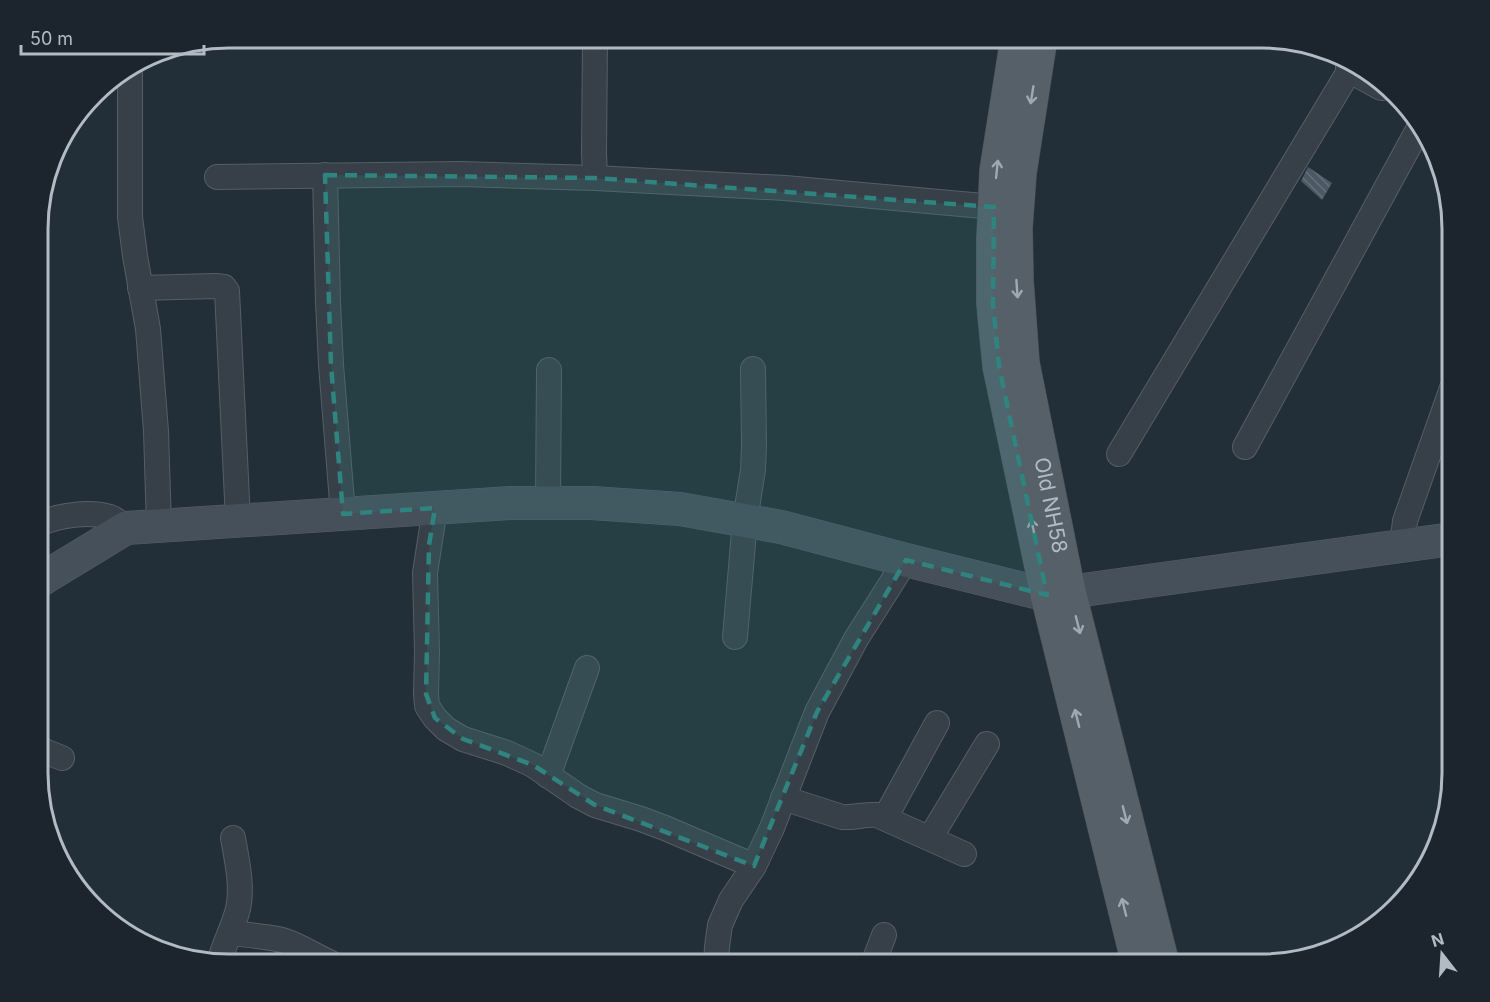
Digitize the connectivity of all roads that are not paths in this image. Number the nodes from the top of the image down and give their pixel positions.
1 (595, 48) edge
2 (1015, 48) edge
3 (1039, 48) edge
4 (1349, 72) edge
5 (130, 78) edge
6 (1415, 135) edge
7 (325, 176) junction
8 (217, 177) dead end
9 (595, 178) junction
10 (994, 207) junction
11 (140, 288) junction
12 (753, 369) dead end
13 (549, 370) dead end
14 (1442, 416) edge
15 (1245, 447) dead end
16 (1119, 454) dead end
17 (548, 502) junction
18 (435, 508) junction
19 (343, 514) junction
20 (48, 520) edge
21 (238, 520) junction
22 (745, 520) junction
23 (159, 526) junction
24 (126, 528) junction
25 (1442, 540) edge
26 (1402, 546) junction
27 (906, 560) junction
28 (48, 576) edge
29 (1058, 593) junction
30 (735, 637) dead end
31 (587, 668) dead end
32 (937, 723) dead end
33 (987, 744) dead end
34 (48, 753) edge
35 (62, 758) dead end
36 (548, 776) junction
37 (783, 798) junction
38 (885, 819) junction
39 (233, 838) dead end
40 (930, 838) junction
41 (964, 854) dead end
42 (754, 866) junction
43 (230, 933) junction
44 (884, 935) dead end
45 (221, 953) edge
46 (311, 954) edge
47 (717, 954) edge
48 (877, 954) edge
49 (1136, 954) edge
50 (1160, 954) edge

1 - 9 street
10 -> 2 main road, Old NH58
3 -> 29 main road, Old NH58
4 - 16 street
5 - 11 street
6 - 15 street
7 - 8 street
7 - 9 street
7 - 19 street
9 - 10 street
29 -> 10 main road, Old NH58
11 - 21 street
11 - 23 street
12 - 22 street
13 - 17 street
14 - 26 street
17 - 18 main road
17 - 22 main road
18 - 19 main road
18 - 36 street
19 - 21 main road
20 - 24 street
21 - 23 main road
22 - 27 main road
22 - 30 street
23 - 24 main road
24 - 28 main road
25 - 26 main road
26 - 29 main road
27 - 29 main road
27 - 37 street
49 -> 29 main road, Old NH58
29 -> 50 main road, Old NH58
31 - 36 street
32 - 38 street
33 - 40 street
34 - 35 street
36 - 42 street
37 - 38 street
37 - 42 street
38 - 40 street
39 - 43 street
40 - 41 street
42 - 47 street
43 - 45 street
43 - 46 street
44 - 48 street

